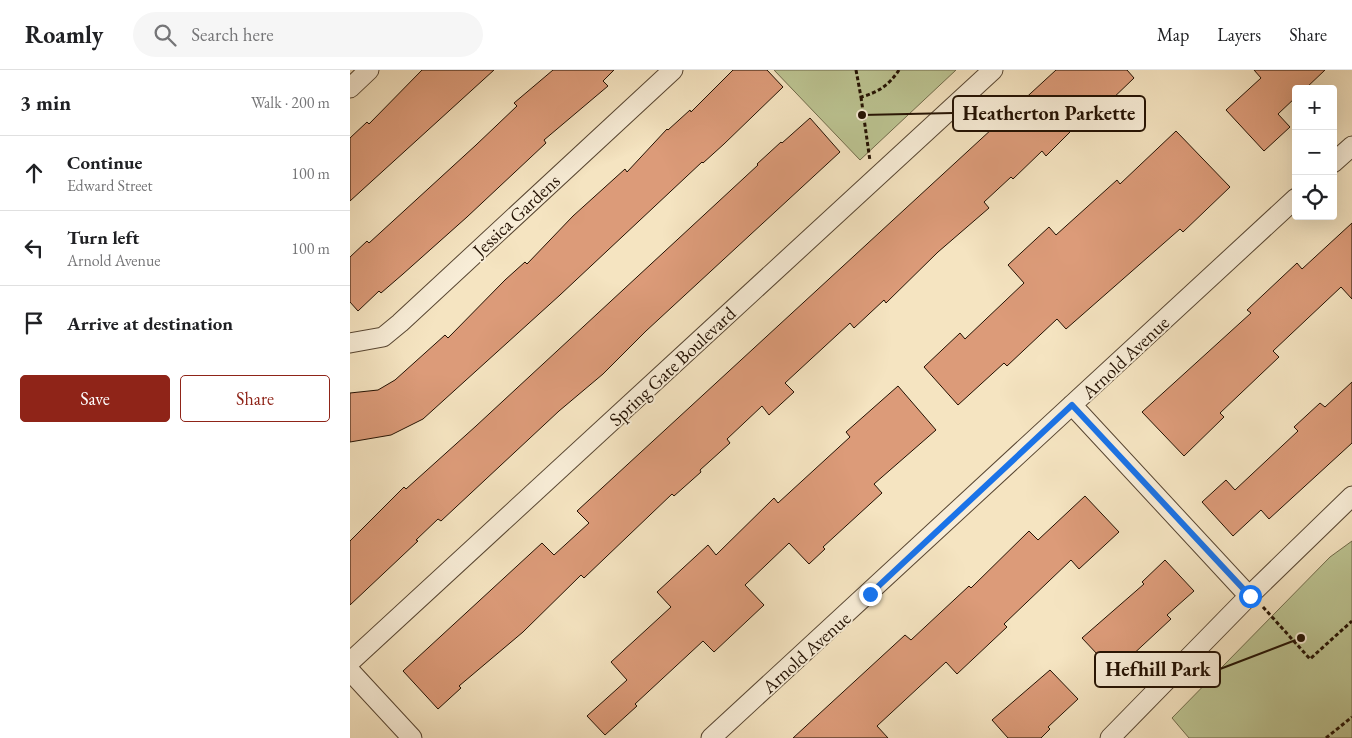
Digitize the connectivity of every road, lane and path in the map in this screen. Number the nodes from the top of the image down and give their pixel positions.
1 (369, 70) edge
2 (673, 70) edge
3 (856, 70) edge
4 (899, 70) edge
5 (993, 70) edge
6 (350, 88) edge
7 (861, 97) junction
8 (1352, 146) edge
9 (1337, 159) edge
10 (872, 182) junction
11 (1292, 202) edge
12 (350, 343) edge
13 (1072, 405) junction
14 (1352, 496) edge
15 (1250, 596) junction
16 (1352, 622) edge
17 (350, 662) edge
18 (350, 671) edge
19 (1352, 717) edge
20 (412, 738) edge
21 (711, 738) edge
22 (1110, 738) edge
23 (1326, 738) edge

1 - 6 street
2 - 12 street, Jessica Gardens
3 - 7 path
4 - 7 path
5 - 10 street, Spring Gate Boulevard
7 - 10 path
8 - 9 street
10 - 17 street, Spring Gate Boulevard
11 - 13 street, Arnold Avenue
13 - 15 street
13 - 21 street, Arnold Avenue
14 - 15 street
15 - 16 path
15 - 22 street
18 - 20 street
19 - 23 path

